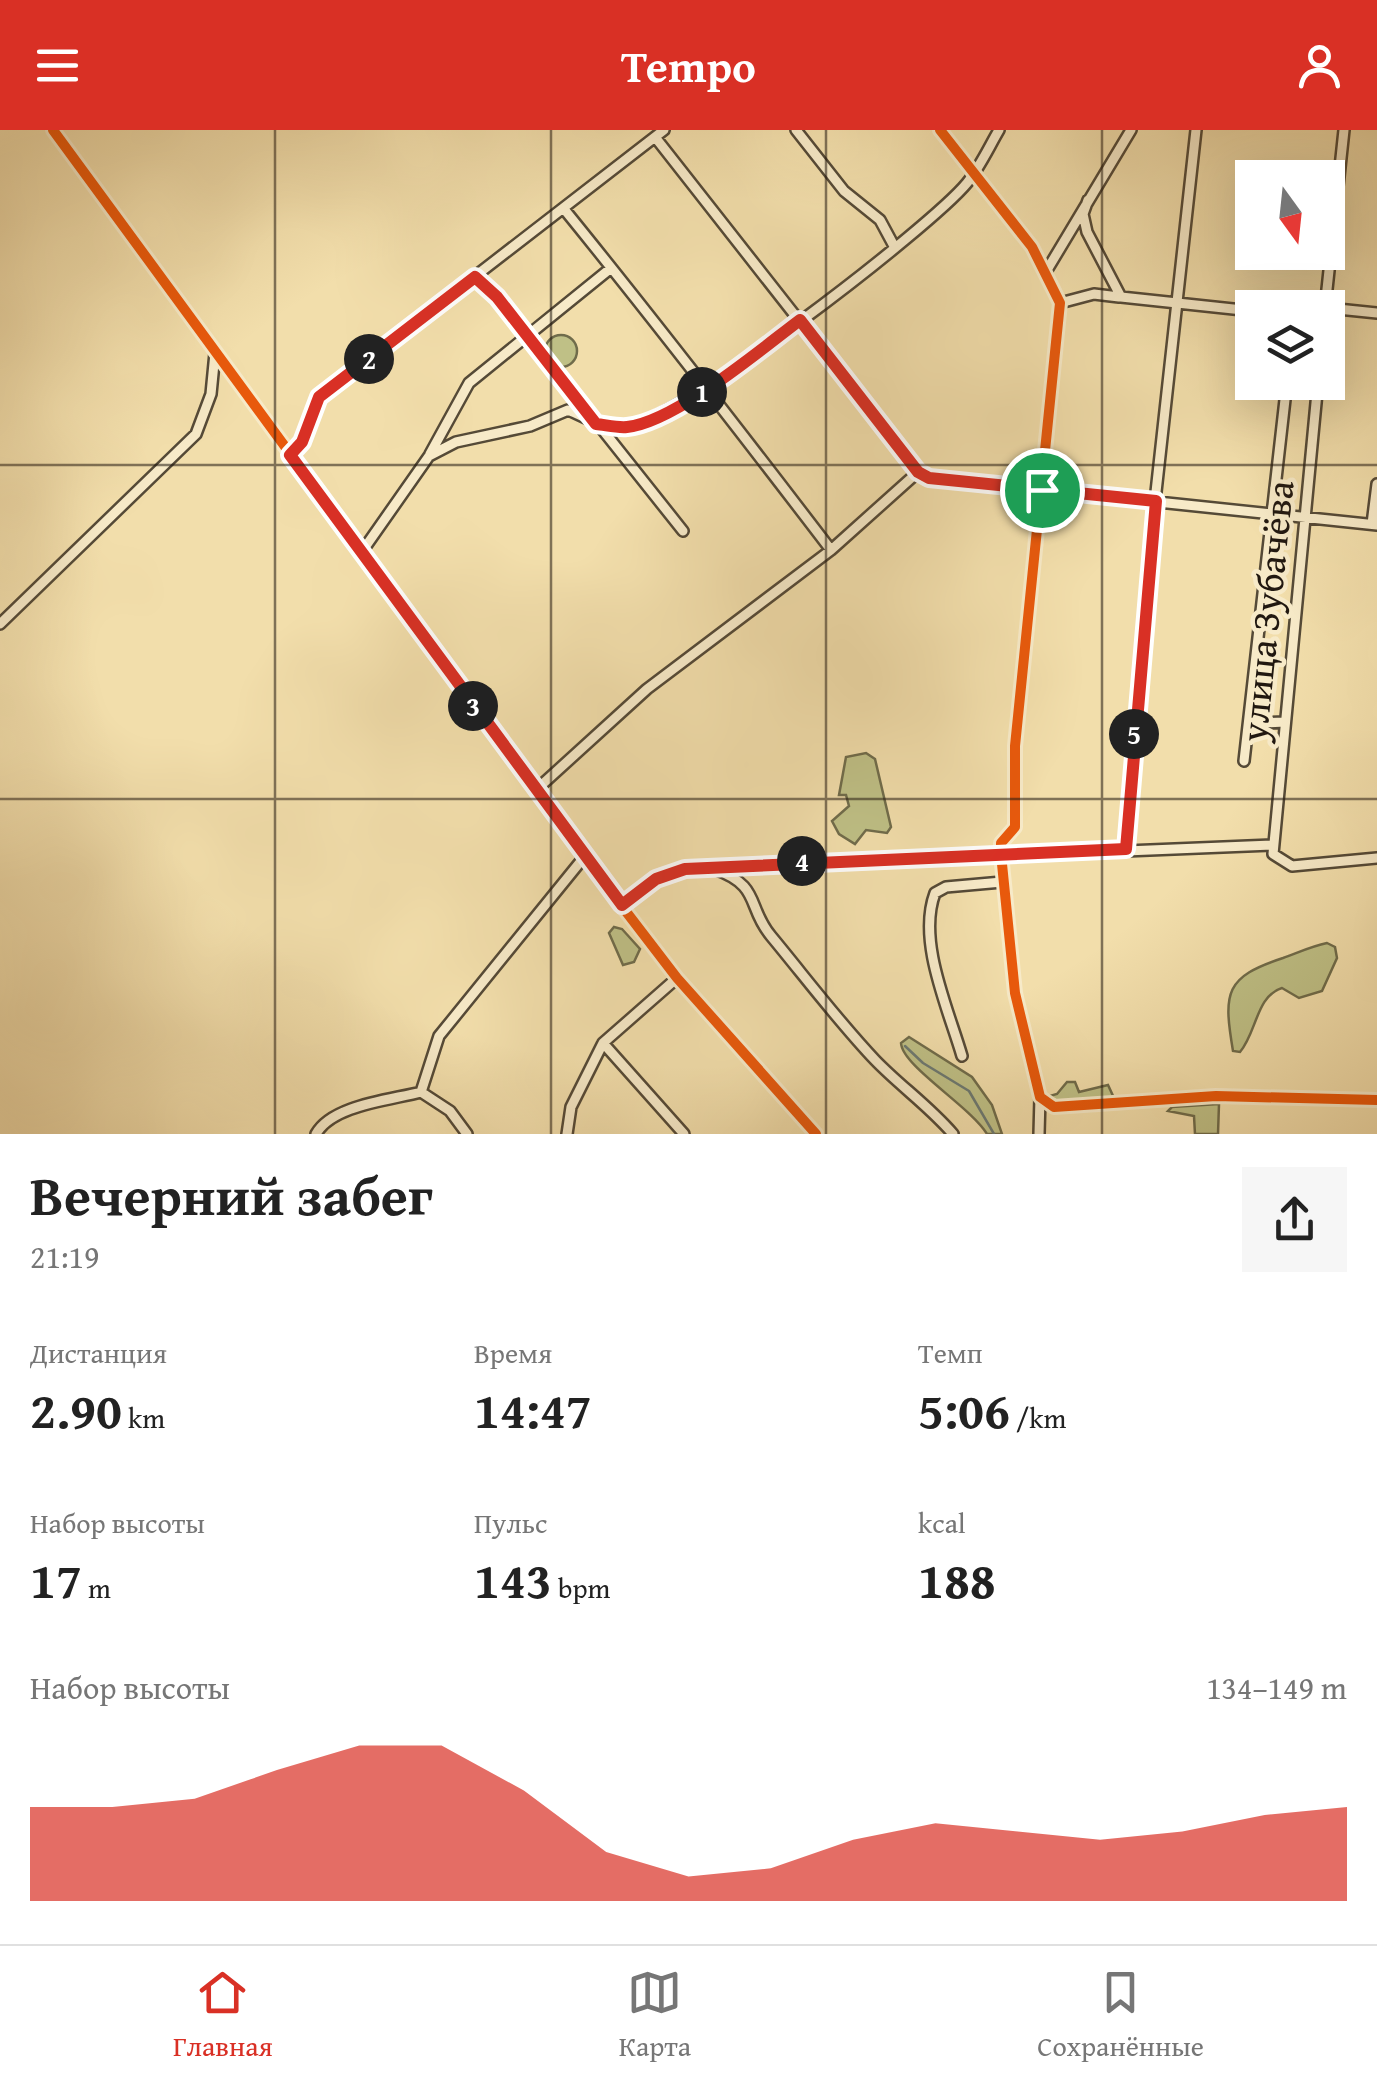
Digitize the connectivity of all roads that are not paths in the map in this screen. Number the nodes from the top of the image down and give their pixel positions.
1 (53, 130) edge
2 (796, 130) edge
3 (940, 130) edge
4 (999, 130) edge
5 (1131, 130) edge
6 (1196, 130) edge
7 (1344, 130) edge
8 (659, 133) edge
9 (974, 172) junction
10 (1088, 200) junction
11 (564, 209) junction
12 (894, 246) junction
13 (611, 268) junction
14 (1047, 270) junction
15 (475, 277) junction
16 (1327, 290) edge
17 (1121, 297) junction
18 (1060, 303) junction
19 (1177, 306) junction
20 (1235, 310) edge
21 (1345, 310) edge
22 (1377, 313) edge
23 (800, 320) junction
24 (528, 337) junction
25 (216, 352) junction
26 (705, 390) junction
27 (1285, 400) edge
28 (1316, 400) edge
29 (596, 424) junction
30 (290, 455) junction
31 (429, 456) junction
32 (918, 472) junction
33 (1377, 484) edge
34 (1042, 490) junction
35 (1156, 501) junction
36 (1273, 514) junction
37 (1306, 518) junction
38 (1374, 525) edge
39 (683, 531) dead end
40 (831, 550) junction
41 (360, 554) junction
42 (0, 624) edge
43 (1250, 711) junction
44 (1285, 722) junction
45 (1244, 761) dead end
46 (536, 790) junction
47 (1273, 845) junction
48 (1126, 849) junction
49 (1001, 854) junction
50 (585, 856) junction
51 (1377, 858) edge
52 (707, 867) junction
53 (1002, 882) junction
54 (622, 905) junction
55 (678, 978) junction
56 (602, 1043) junction
57 (962, 1056) dead end
58 (420, 1092) junction
59 (1040, 1097) junction
60 (1377, 1100) edge
61 (1054, 1107) junction
62 (1038, 1116) junction
63 (566, 1132) edge
64 (316, 1134) edge
65 (467, 1134) edge
66 (684, 1134) edge
67 (816, 1134) edge
68 (953, 1134) edge
69 (1038, 1134) edge

1 - 25 street
2 - 12 street
3 - 9 street
4 - 9 street
5 - 10 street
6 - 19 street
7 - 16 street
8 - 11 street
8 - 23 street
9 - 12 street
9 - 14 street
10 - 14 street
10 - 17 street
11 - 13 street
11 - 15 street
12 - 23 street
13 - 24 street
13 - 26 street
14 - 18 street
15 - 24 street
15 - 30 street
17 - 18 street
17 - 19 street
18 - 34 street
19 - 20 street
19 - 35 street
21 - 22 street
23 - 26 street
23 - 32 street
24 - 29 street
24 - 31 street
25 - 30 street
25 - 42 street
26 - 29 street
26 - 40 street
27 - 36 street, улица Зубачёва
28 - 37 street, улица Зубачёва
29 - 31 street
29 - 39 street
30 - 41 street
31 - 41 street
32 - 34 street
32 - 40 street
33 - 38 street
34 - 35 street
34 - 49 street
35 - 36 street
35 - 48 street
36 - 37 street
36 - 43 street, улица Зубачёва
37 - 38 street
37 - 44 street, улица Зубачёва
40 - 46 street
41 - 46 street
43 - 44 street
43 - 45 street, улица Зубачёва
44 - 47 street, улица Зубачёва
46 - 50 street
47 - 48 street
47 - 51 street
48 - 49 street
49 - 52 street
49 - 53 street
50 - 54 street
50 - 58 street
52 - 54 street
52 - 68 street
53 - 57 street
53 - 59 street
54 - 55 street
55 - 56 street
55 - 67 street
56 - 63 street
56 - 66 street
58 - 64 street
58 - 65 street
59 - 61 street
59 - 62 street
60 - 61 street
61 - 62 street
62 - 69 street

